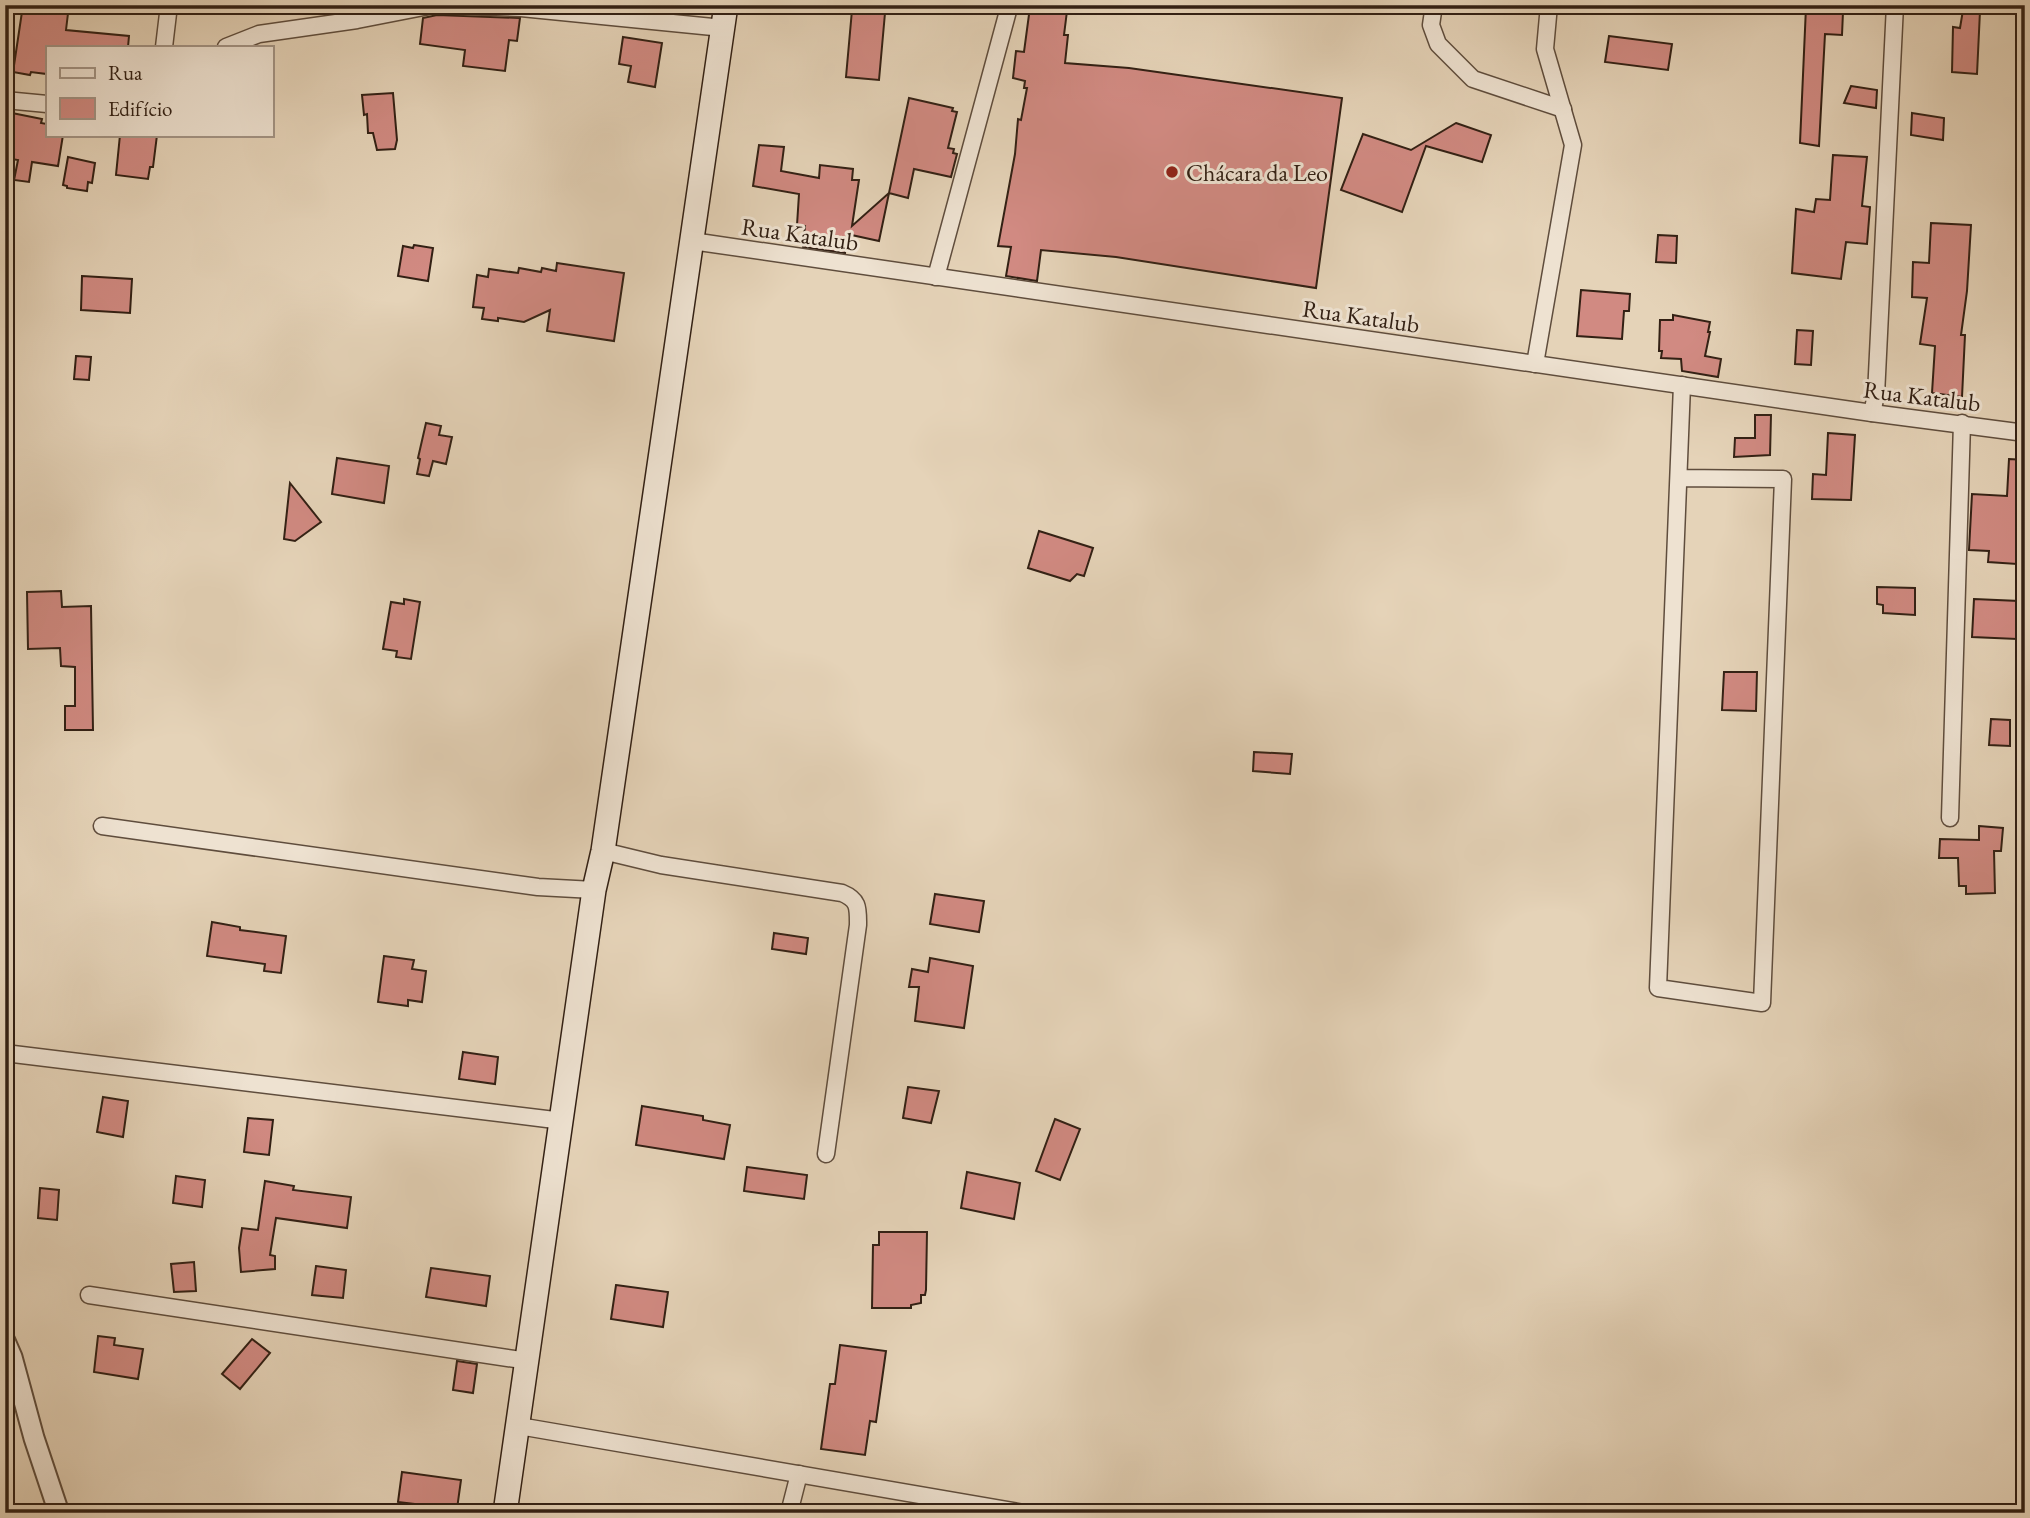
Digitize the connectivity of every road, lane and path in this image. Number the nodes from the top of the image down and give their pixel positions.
1 (169, 5) edge
2 (434, 5) edge
3 (439, 5) edge
4 (1434, 5) edge
5 (1549, 5) edge
6 (1895, 5) edge
7 (1008, 11) dead end
8 (725, 17) edge
9 (163, 46) edge
10 (229, 46) edge
11 (5, 100) edge
12 (46, 104) edge
13 (1563, 109) junction
14 (692, 241) junction
15 (936, 277) junction
16 (1535, 364) junction
17 (1682, 385) junction
18 (1872, 413) junction
19 (1962, 423) junction
20 (2025, 433) edge
21 (1679, 478) junction
22 (1950, 818) dead end
23 (102, 827) dead end
24 (603, 851) junction
25 (594, 890) junction
26 (5, 1053) edge
27 (563, 1121) junction
28 (826, 1154) dead end
29 (89, 1295) dead end
30 (5, 1341) edge
31 (528, 1361) junction
32 (519, 1426) junction
33 (799, 1474) junction
34 (1021, 1512) edge
35 (59, 1513) edge
36 (505, 1513) edge
37 (789, 1513) edge

1 - 9 street
2 - 10 street
3 - 8 street
4 - 13 street
5 - 13 street
6 - 18 street
7 - 15 street
8 - 14 main road
11 - 12 street
13 - 16 street
14 - 15 street, Rua Katalub
14 - 24 main road
15 - 16 street, Rua Katalub
16 - 17 street, Rua Katalub
17 - 18 street, Rua Katalub
17 - 21 street
18 - 19 street, Rua Katalub
19 - 20 street, Rua Katalub
19 - 22 street
21 - 21 street
23 - 25 street
24 - 25 main road
24 - 28 street
25 - 27 main road
26 - 27 street
27 - 31 main road
29 - 31 street
30 - 35 street
31 - 32 main road
32 - 33 street
32 - 36 main road
33 - 34 street
33 - 37 street

